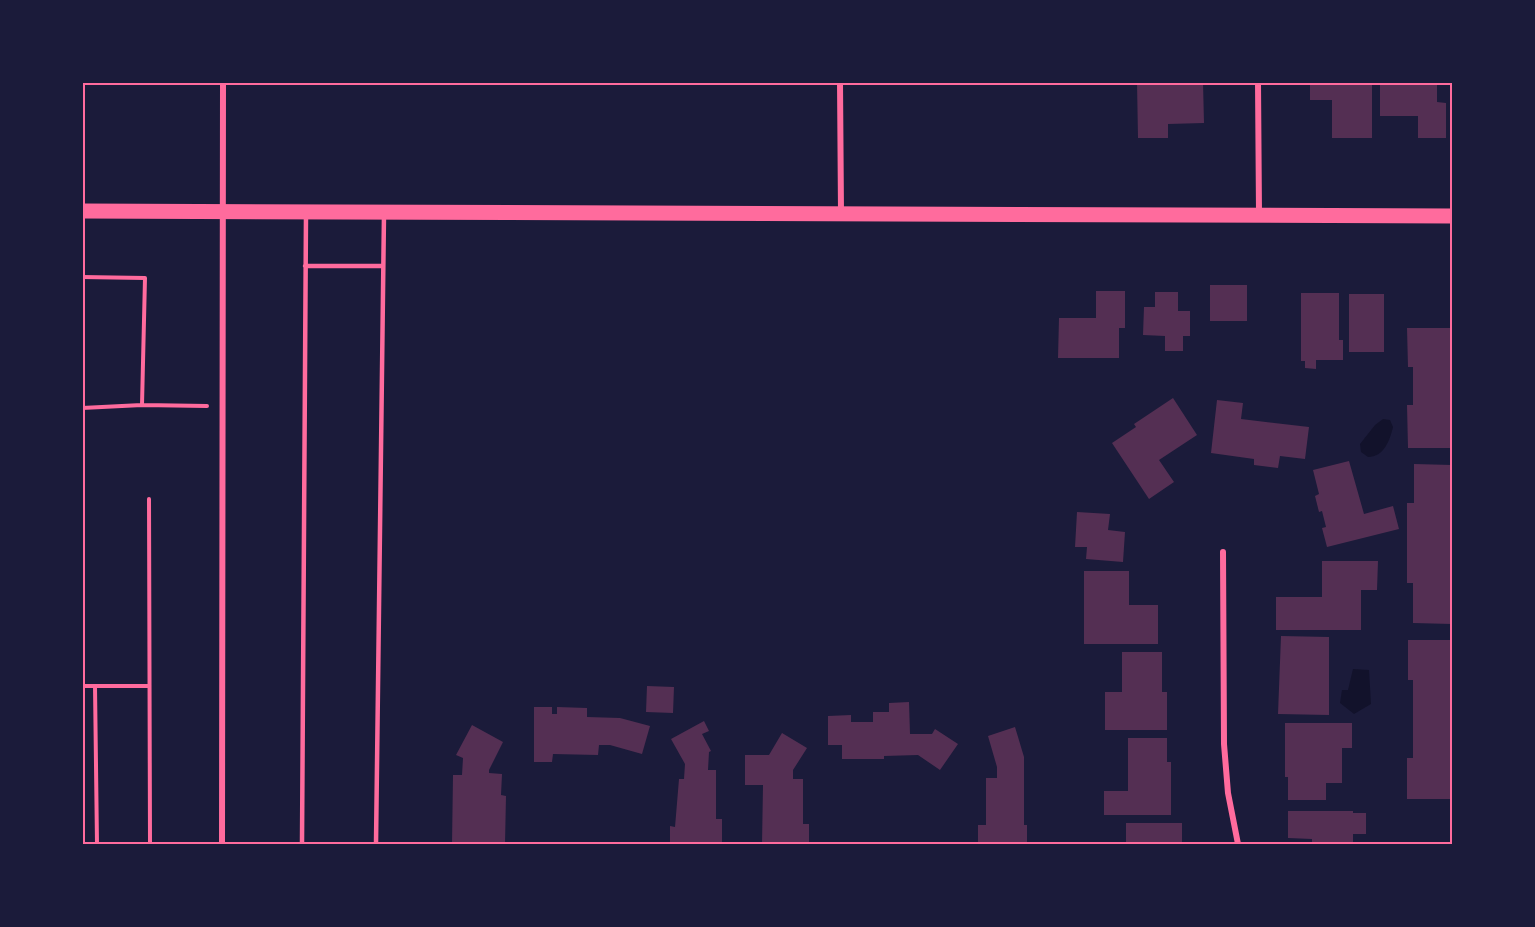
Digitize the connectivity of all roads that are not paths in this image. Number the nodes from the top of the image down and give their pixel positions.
1 (222, 82) edge
2 (840, 82) edge
3 (1258, 82) edge
4 (82, 211) edge
5 (223, 211) junction
6 (306, 211) junction
7 (384, 212) junction
8 (841, 213) junction
9 (1259, 214) junction
10 (1452, 216) edge
11 (305, 266) junction
12 (383, 266) junction
13 (1223, 552) dead end
14 (222, 844) edge
15 (302, 844) edge
16 (376, 844) edge
17 (1238, 844) edge

1 - 5 street
2 - 8 street
3 - 9 street
4 - 5 main road
5 - 6 main road
5 - 14 street
6 - 7 main road
6 - 11 lane
7 - 8 main road
7 - 12 lane
8 - 9 main road
9 - 10 main road
11 - 12 lane
11 - 15 lane
12 - 16 lane
13 - 17 street

